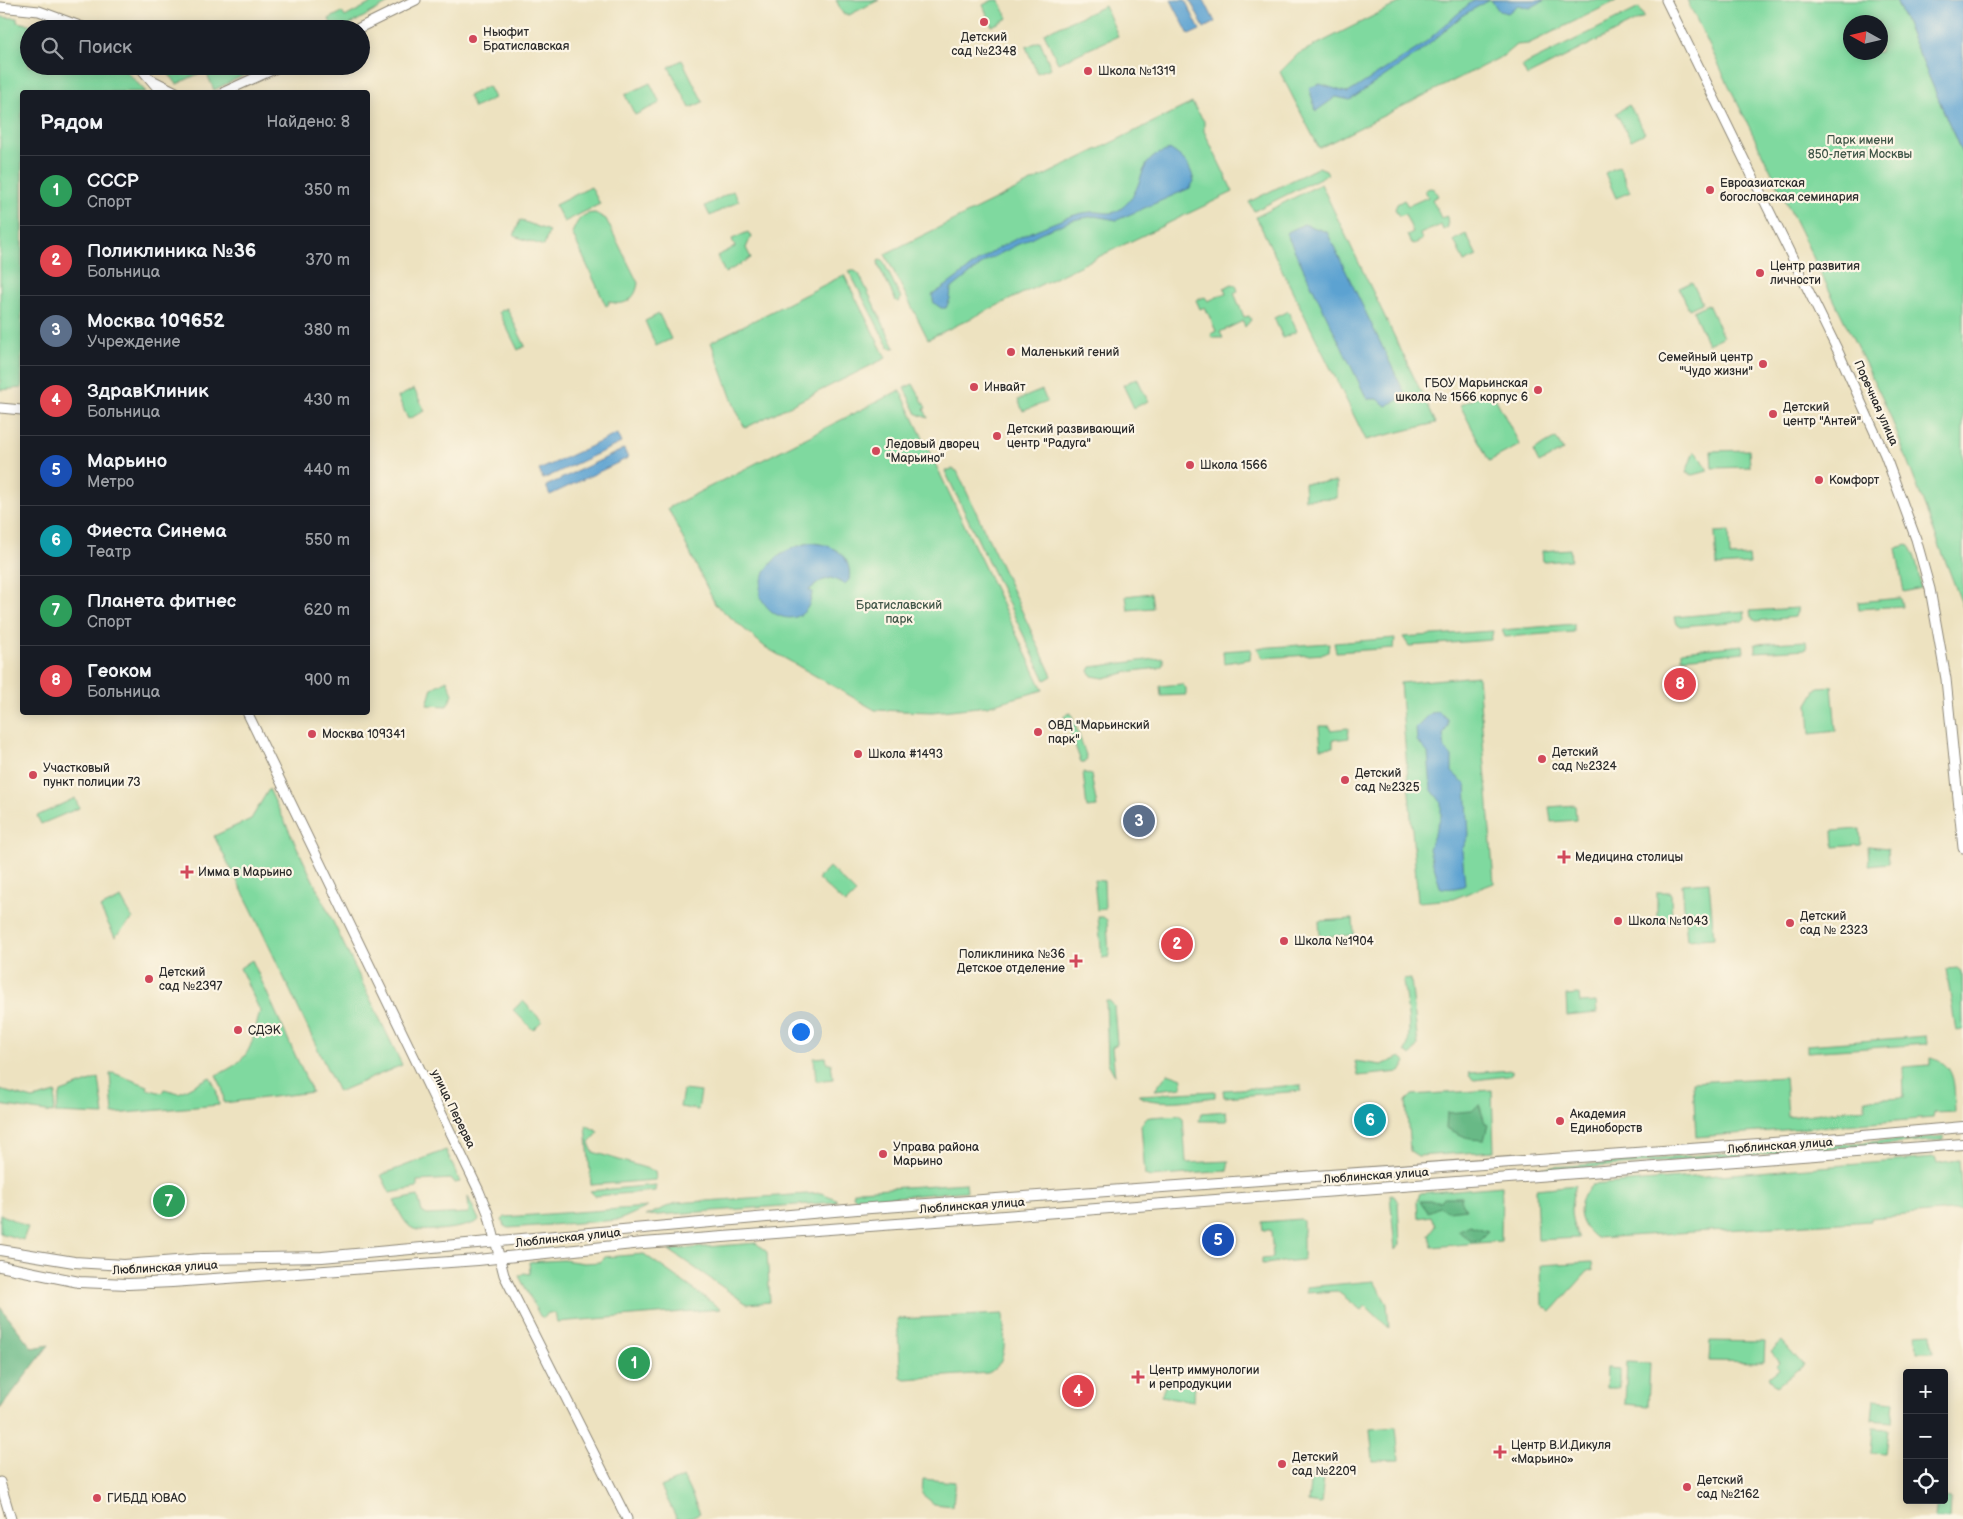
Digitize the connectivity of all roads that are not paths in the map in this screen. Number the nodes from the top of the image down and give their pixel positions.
1 (416, 0) edge
2 (1666, 0) edge
3 (0, 7) edge
4 (64, 20) edge
5 (370, 23) edge
6 (147, 75) edge
7 (263, 75) edge
8 (152, 80) junction
9 (160, 90) edge
10 (172, 90) edge
11 (234, 90) edge
12 (20, 404) edge
13 (0, 407) edge
14 (20, 410) edge
15 (248, 715) edge
16 (1963, 848) edge
17 (1963, 1127) edge
18 (1963, 1144) edge
19 (495, 1241) junction
20 (0, 1250) edge
21 (500, 1258) junction
22 (0, 1266) edge
23 (0, 1482) edge
24 (11, 1519) edge
25 (627, 1519) edge

1 - 5 main road
2 - 16 main road, Поречная улица
3 - 4 main road
6 - 8 main road
7 - 11 main road
8 - 9 main road
8 - 10 main road
12 - 13 main road
13 - 14 main road
15 - 19 main road, улица Перерва
17 - 19 main road, Люблинская улица
18 - 21 main road, Люблинская улица
19 - 20 main road, Люблинская улица
19 - 21 main road, улица Перерва
21 - 22 main road, Люблинская улица
21 - 25 main road, улица Перерва
23 - 24 main road

